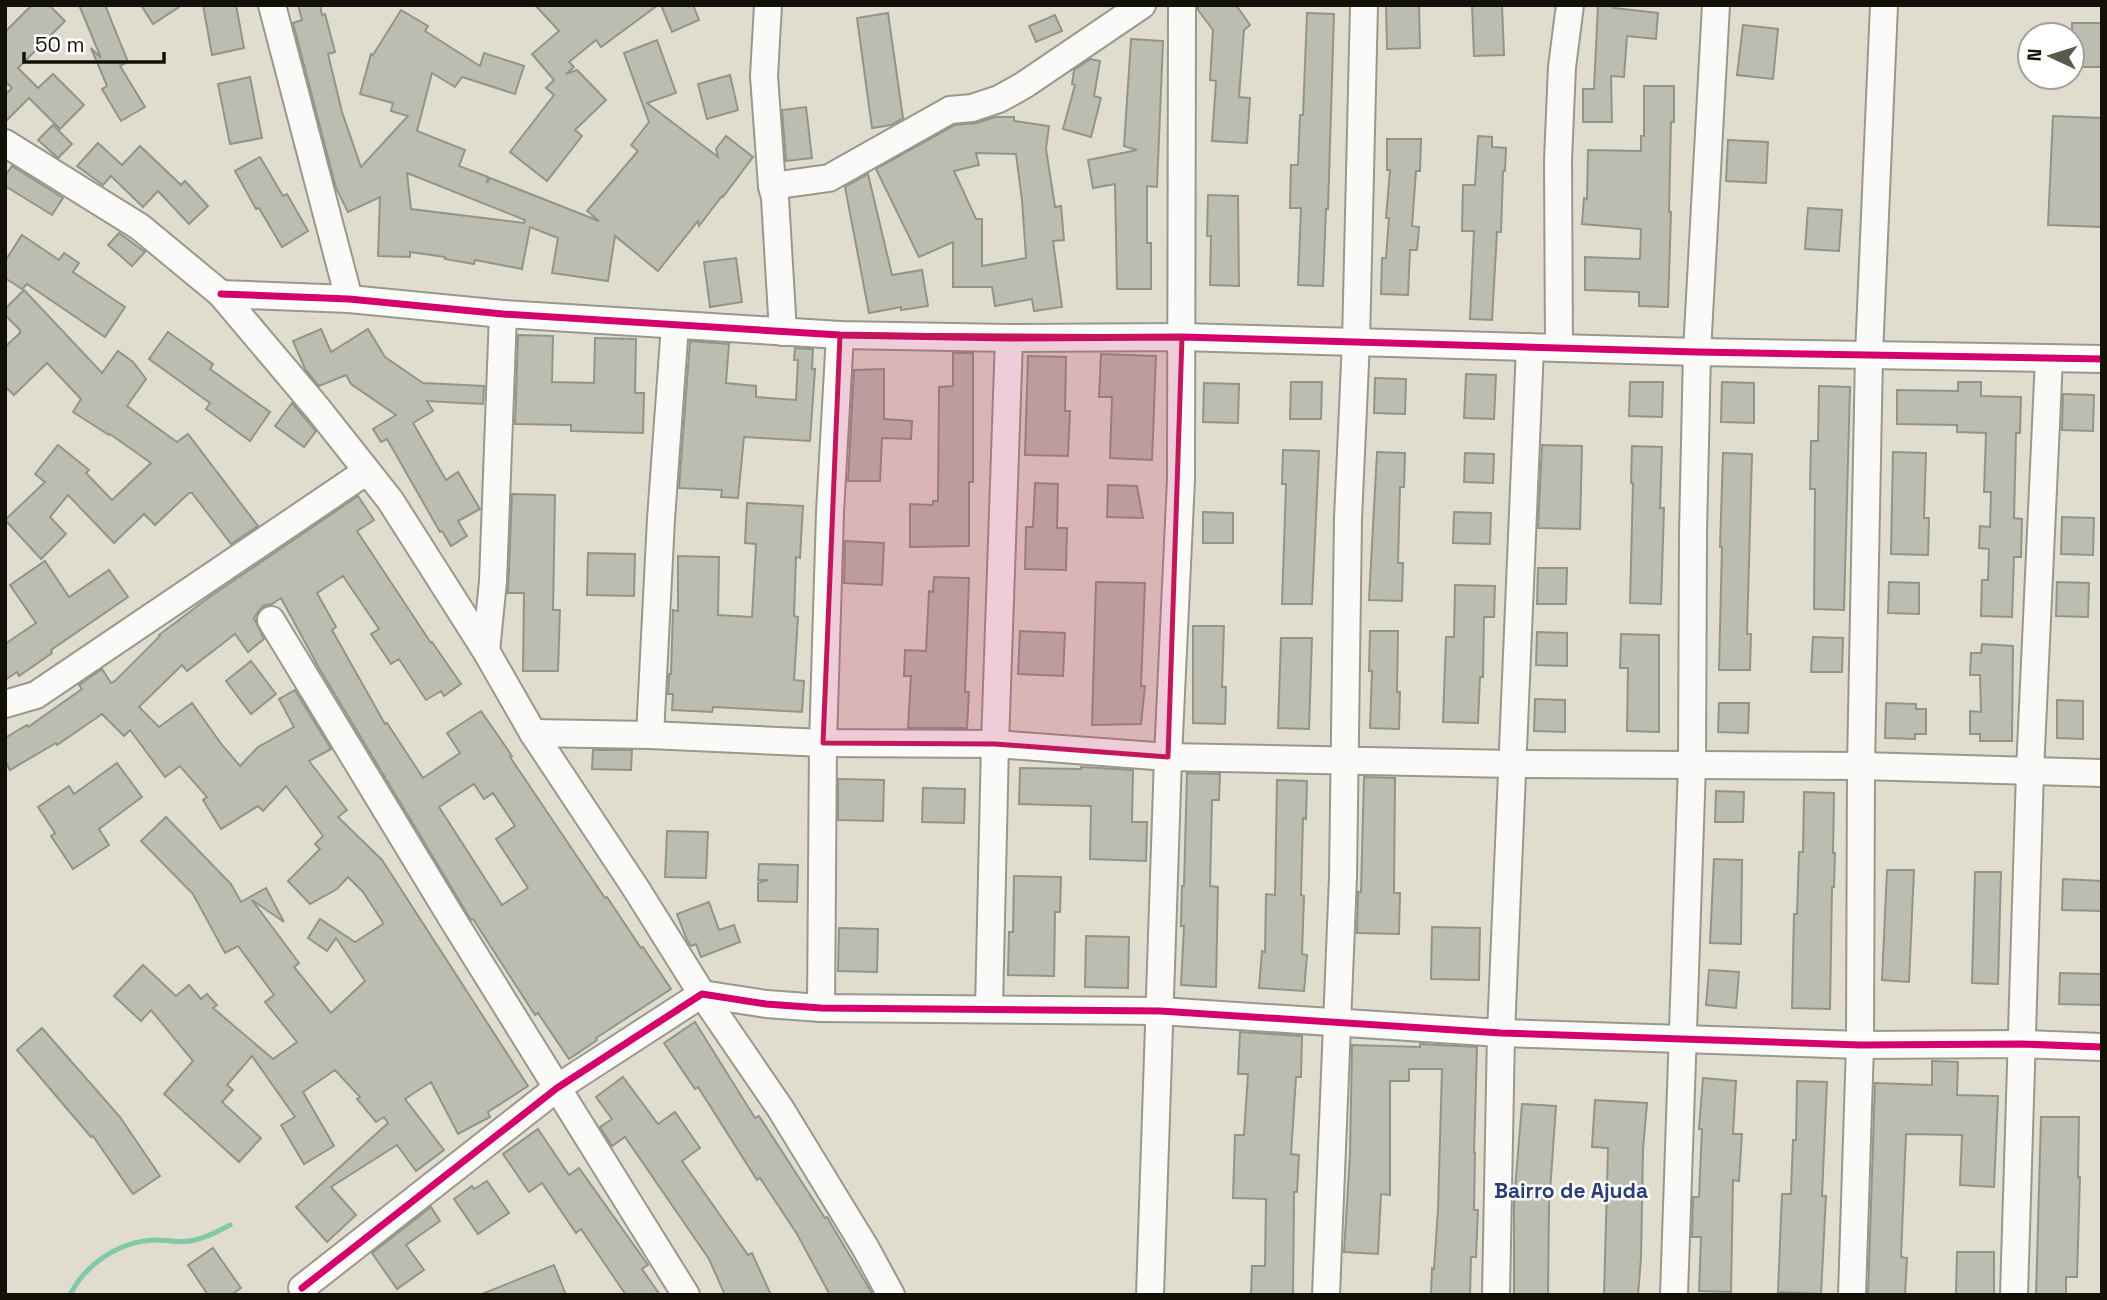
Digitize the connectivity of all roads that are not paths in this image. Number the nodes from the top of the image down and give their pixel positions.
1 (272, 5) edge
2 (768, 5) edge
3 (1142, 5) edge
4 (1182, 5) edge
5 (1364, 5) edge
6 (1570, 5) edge
7 (1716, 5) edge
8 (1884, 5) edge
9 (5, 143) edge
10 (772, 186) junction
11 (221, 293) junction
12 (349, 299) junction
13 (503, 314) junction
14 (675, 325) junction
15 (783, 332) junction
16 (840, 335) junction
17 (1182, 337) junction
18 (1009, 338) junction
19 (1356, 341) junction
20 (1530, 347) junction
21 (1559, 347) junction
22 (1697, 352) junction
23 (1869, 355) junction
24 (2049, 358) junction
25 (2102, 359) edge
26 (367, 471) junction
27 (271, 620) dead end
28 (486, 651) junction
29 (5, 704) edge
30 (533, 733) junction
31 (650, 735) junction
32 (822, 743) junction
33 (995, 744) junction
34 (1168, 757) junction
35 (1346, 760) junction
36 (1512, 764) junction
37 (1692, 765) junction
38 (1861, 766) junction
39 (2030, 771) junction
40 (2102, 773) edge
41 (702, 994) junction
42 (821, 1008) junction
43 (989, 1008) junction
44 (1160, 1011) junction
45 (1338, 1022) junction
46 (1501, 1033) junction
47 (1683, 1039) junction
48 (2022, 1044) junction
49 (1860, 1045) junction
50 (2102, 1047) edge
51 (557, 1088) junction
52 (302, 1289) dead end
53 (686, 1295) edge
54 (891, 1295) edge
55 (1150, 1295) edge
56 (1326, 1295) edge
57 (1496, 1295) edge
58 (1674, 1295) edge
59 (1852, 1295) edge
60 (2014, 1295) edge

1 - 12 street
2 - 10 street
3 - 10 street
4 - 17 street
5 - 19 street
6 - 21 street
7 - 22 street
8 - 23 street
9 - 11 street
10 - 15 street
11 - 12 street
11 - 26 street
12 - 13 street
13 - 14 street
13 - 28 street
14 - 15 street
14 - 31 street
15 - 16 street
16 - 18 street
16 - 32 street
17 - 18 street
17 - 19 street
17 - 34 street
18 - 33 street
19 - 20 street
19 - 35 street
20 - 21 street
20 - 36 street
21 - 22 street
22 - 23 street
22 - 37 street
23 - 24 street
23 - 38 street
24 - 25 street
24 - 39 street
26 - 28 street
26 - 29 street
27 - 51 street
28 - 30 street
30 - 31 street
30 - 41 street
31 - 32 street
32 - 33 street
32 - 42 street
33 - 34 street
33 - 43 street
34 - 35 street
34 - 44 street
35 - 36 street
35 - 45 street
36 - 37 street
36 - 46 street
37 - 38 street
37 - 47 street
38 - 39 street
38 - 49 street
39 - 40 street
39 - 48 street
41 - 42 street
41 - 51 street
41 - 54 street
42 - 43 street
43 - 44 street
44 - 45 street
44 - 55 street
45 - 46 street
45 - 56 street
46 - 47 street
46 - 57 street
47 - 49 street
47 - 58 street
48 - 49 street
48 - 50 street
48 - 60 street
49 - 59 street
51 - 52 street
51 - 53 street

